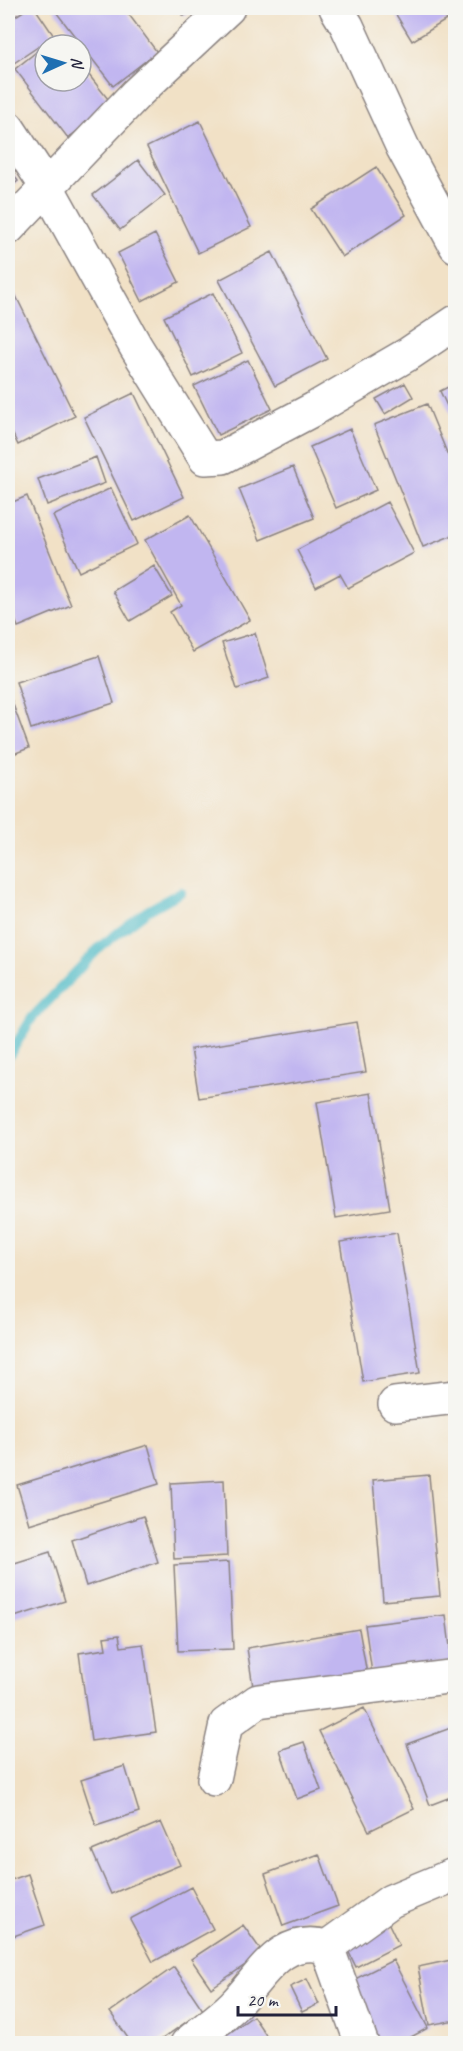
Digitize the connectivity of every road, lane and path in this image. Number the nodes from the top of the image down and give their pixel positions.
1 (228, 8) edge
2 (336, 8) edge
3 (8, 128) edge
4 (47, 187) junction
5 (8, 228) edge
6 (456, 246) edge
7 (456, 322) edge
8 (456, 1397) edge
9 (395, 1404) dead end
10 (456, 1676) edge
11 (214, 1779) dead end
12 (456, 1874) edge
13 (327, 1947) junction
14 (186, 2043) edge
15 (362, 2043) edge

1 - 4 street
2 - 6 street
3 - 4 street
4 - 5 street
4 - 7 street
8 - 9 street
10 - 11 street
12 - 13 street
13 - 14 street
13 - 15 street

